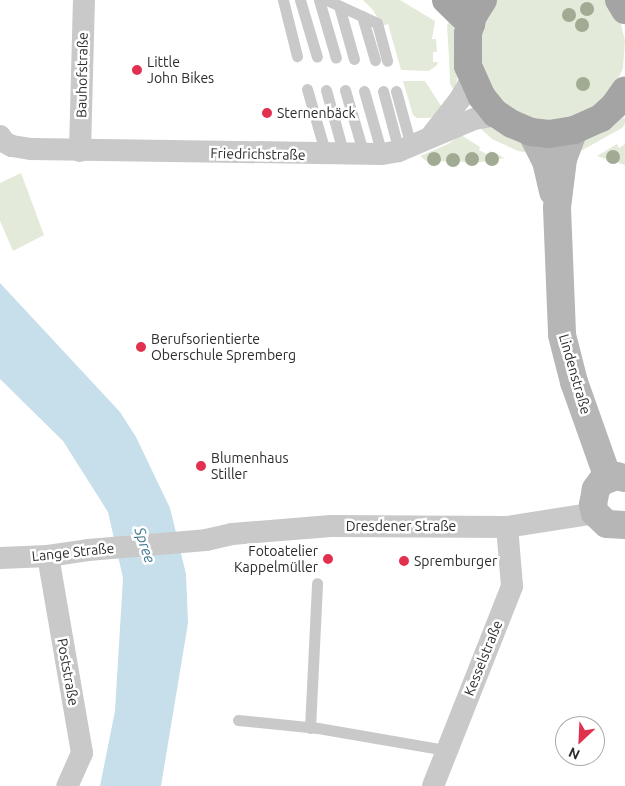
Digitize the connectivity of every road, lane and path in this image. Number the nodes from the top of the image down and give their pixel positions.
1 (84, 0) edge
2 (283, 0) edge
3 (300, 0) edge
4 (319, 0) edge
5 (327, 0) edge
6 (446, 0) edge
7 (483, 0) edge
8 (619, 0) edge
9 (339, 6) junction
10 (625, 10) edge
11 (362, 16) junction
12 (471, 24) junction
13 (297, 56) dead end
14 (317, 57) dead end
15 (336, 58) dead end
16 (354, 59) dead end
17 (375, 60) dead end
18 (388, 61) dead end
19 (472, 78) junction
20 (307, 89) dead end
21 (326, 90) dead end
22 (345, 90) dead end
23 (364, 91) dead end
24 (383, 91) dead end
25 (396, 92) dead end
26 (621, 101) edge
27 (499, 115) junction
28 (574, 130) junction
29 (531, 132) junction
30 (0, 136) edge
31 (431, 136) junction
32 (80, 151) junction
33 (371, 153) junction
34 (557, 208) junction
35 (617, 478) edge
36 (595, 513) junction
37 (507, 527) junction
38 (625, 529) edge
39 (206, 540) joint
40 (48, 556) junction
41 (0, 558) edge
42 (317, 583) dead end
43 (238, 720) dead end
44 (310, 728) junction
45 (446, 750) junction
46 (68, 786) edge
47 (433, 786) edge

1 - 32 street, Bauhofstraße
2 - 13 lane
3 - 14 lane
4 - 15 lane
5 - 9 lane
6 - 12 main road
7 - 12 main road
8 - 10 main road
9 - 11 lane
9 - 16 lane
11 - 17 lane
11 - 18 lane
12 - 19 main road
19 - 27 main road
19 - 31 street, Friedrichstraße
20 - 33 lane
21 - 33 lane
22 - 33 lane
23 - 33 lane
24 - 33 lane
25 - 33 lane
26 - 28 main road
27 - 29 main road
27 - 31 street, Friedrichstraße
28 - 29 main road
28 - 34 street, Lindenstraße
29 - 34 street, Lindenstraße
30 - 32 street, Friedrichstraße
31 - 33 street, Friedrichstraße
32 - 33 street, Friedrichstraße
34 - 35 street, Lindenstraße
35 - 36 street
36 - 37 street, Dresdener Straße
36 - 38 street
37 - 39 street, Dresdener Straße
37 - 45 street, Kesselstraße
39 - 40 street, Lange Straße
40 - 41 street, Lange Straße
40 - 46 street, Poststraße
42 - 44 lane
43 - 44 lane
44 - 45 lane
45 - 47 street, Kesselstraße

